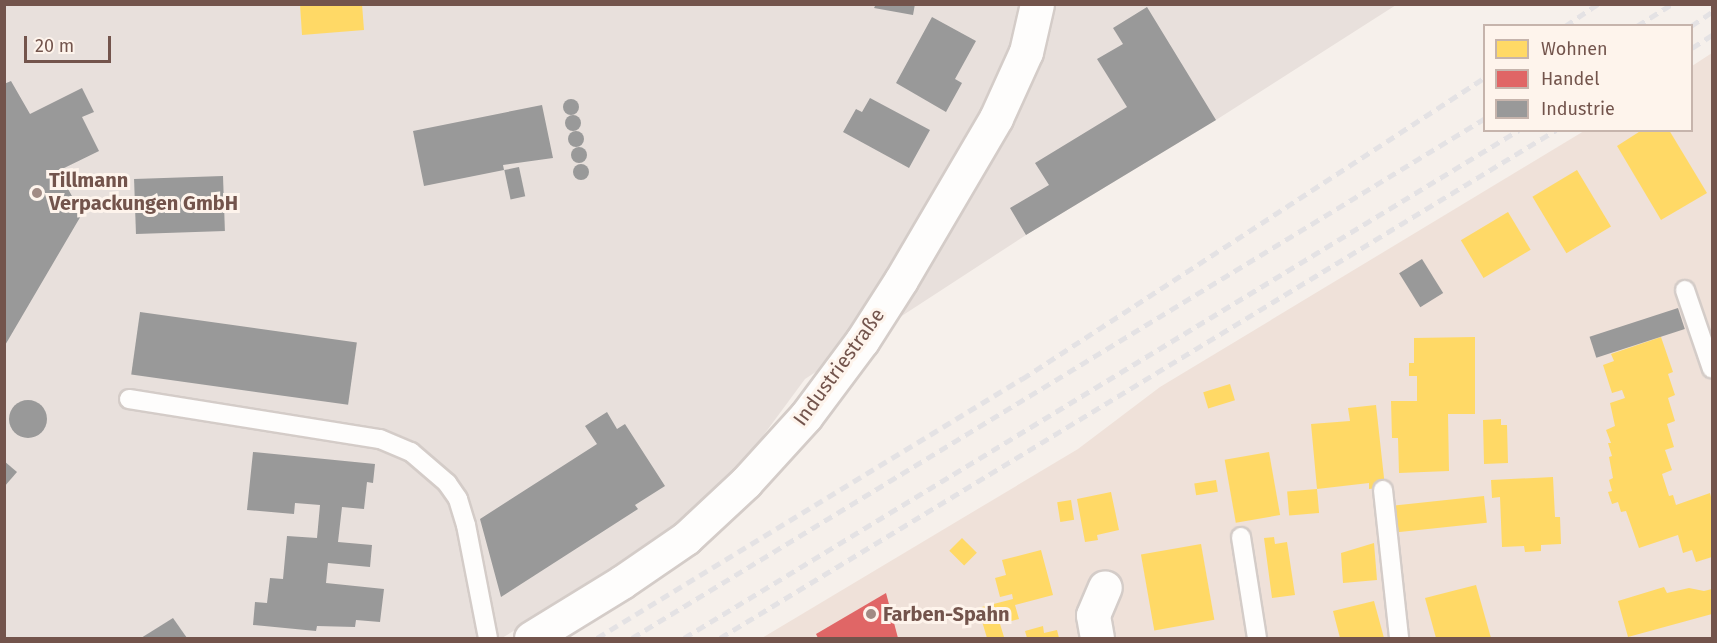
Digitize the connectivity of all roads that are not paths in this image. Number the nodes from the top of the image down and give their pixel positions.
1 (1037, 4) edge
2 (1685, 290) dead end
3 (1713, 369) edge
4 (129, 399) dead end
5 (1383, 490) dead end
6 (1241, 537) dead end
7 (1105, 587) dead end
8 (488, 639) edge
9 (531, 639) edge
10 (1098, 639) edge
11 (1257, 639) edge
12 (1399, 639) edge

1 - 9 street, Industriestraße
2 - 3 lane
4 - 8 lane
5 - 12 lane
6 - 11 lane
7 - 10 street

